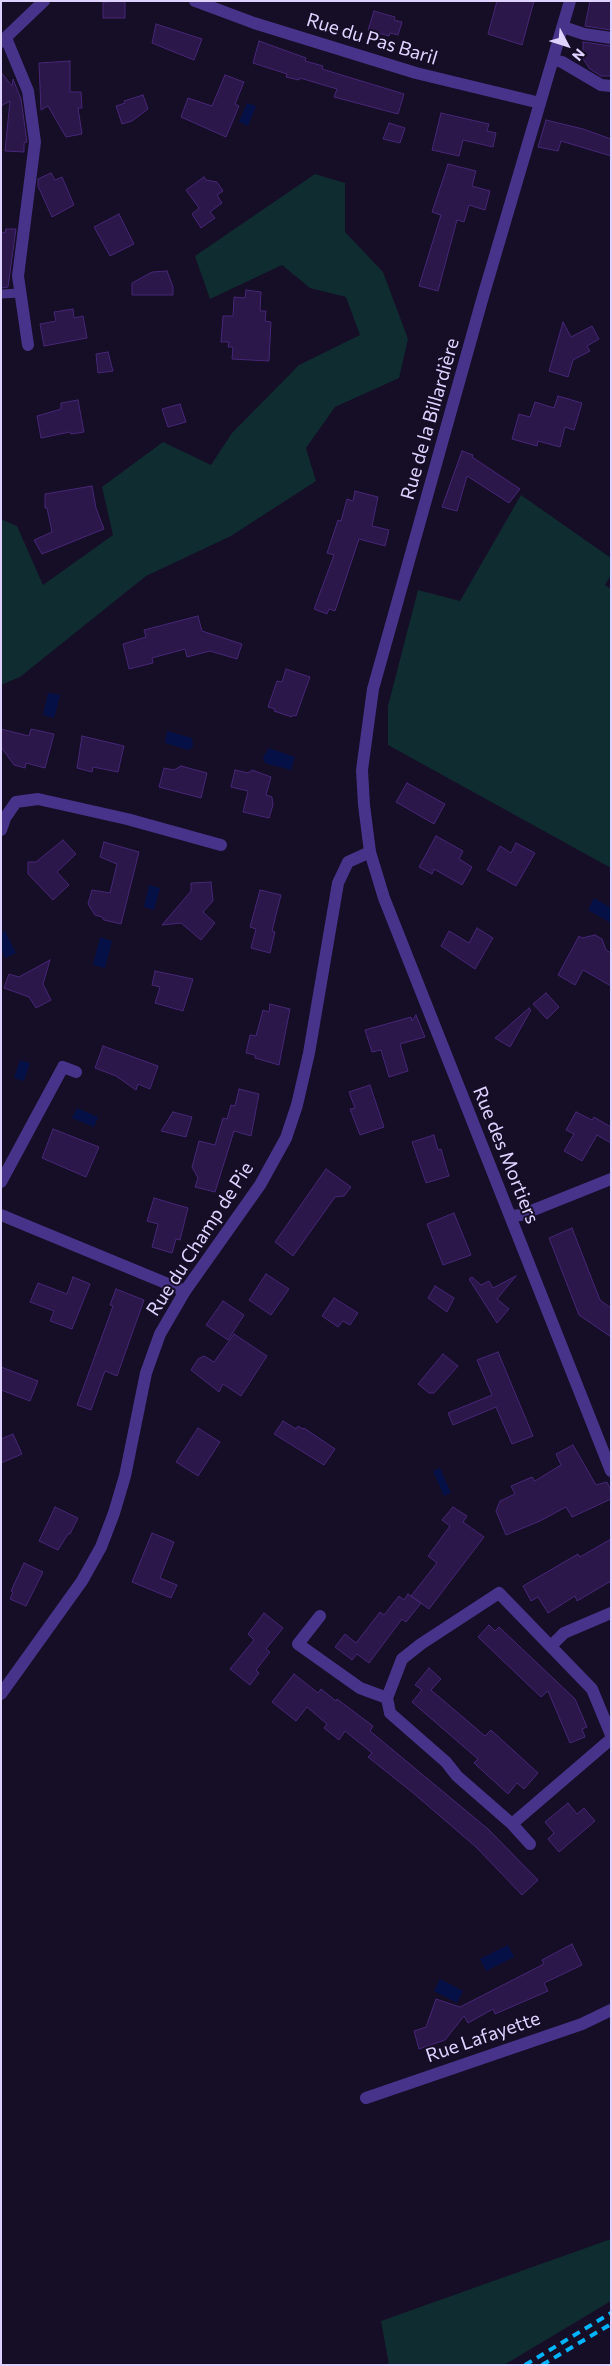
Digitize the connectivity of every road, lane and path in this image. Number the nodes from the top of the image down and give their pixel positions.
1 (44, 1) edge
2 (195, 1) edge
3 (570, 1) edge
4 (563, 27) junction
5 (611, 38) edge
6 (3, 40) edge
7 (554, 60) junction
8 (611, 86) edge
9 (540, 103) junction
10 (20, 293) junction
11 (1, 294) edge
12 (28, 345) dead end
13 (1, 830) edge
14 (221, 845) dead end
15 (370, 852) junction
16 (76, 1072) dead end
17 (611, 1179) edge
18 (1, 1182) edge
19 (1, 1215) edge
20 (511, 1216) junction
21 (185, 1291) junction
22 (611, 1471) edge
23 (611, 1613) edge
24 (320, 1616) dead end
25 (551, 1646) junction
26 (1, 1694) edge
27 (387, 1698) junction
28 (611, 1735) edge
29 (611, 1739) edge
30 (512, 1824) junction
31 (530, 1844) dead end
32 (611, 2010) edge
33 (366, 2098) dead end

1 - 6 street
2 - 9 street, Rue du Pas Baril
3 - 4 street, Rue de la Billardière
4 - 5 street
4 - 7 street, Rue de la Billardière
6 - 10 street
7 - 8 street
7 - 9 street, Rue de la Billardière
9 - 15 street, Rue de la Billardière
10 - 11 lane
10 - 12 street
13 - 14 street
15 - 20 street, Rue des Mortiers
15 - 21 street, Rue du Champ de Pie
16 - 18 street
17 - 20 street
19 - 21 street
20 - 22 street, Rue des Mortiers
21 - 26 street, Rue du Champ de Pie
23 - 25 street
24 - 27 street
25 - 27 street
25 - 28 street
27 - 30 street
29 - 30 street
30 - 31 street
32 - 33 street, Rue Lafayette

